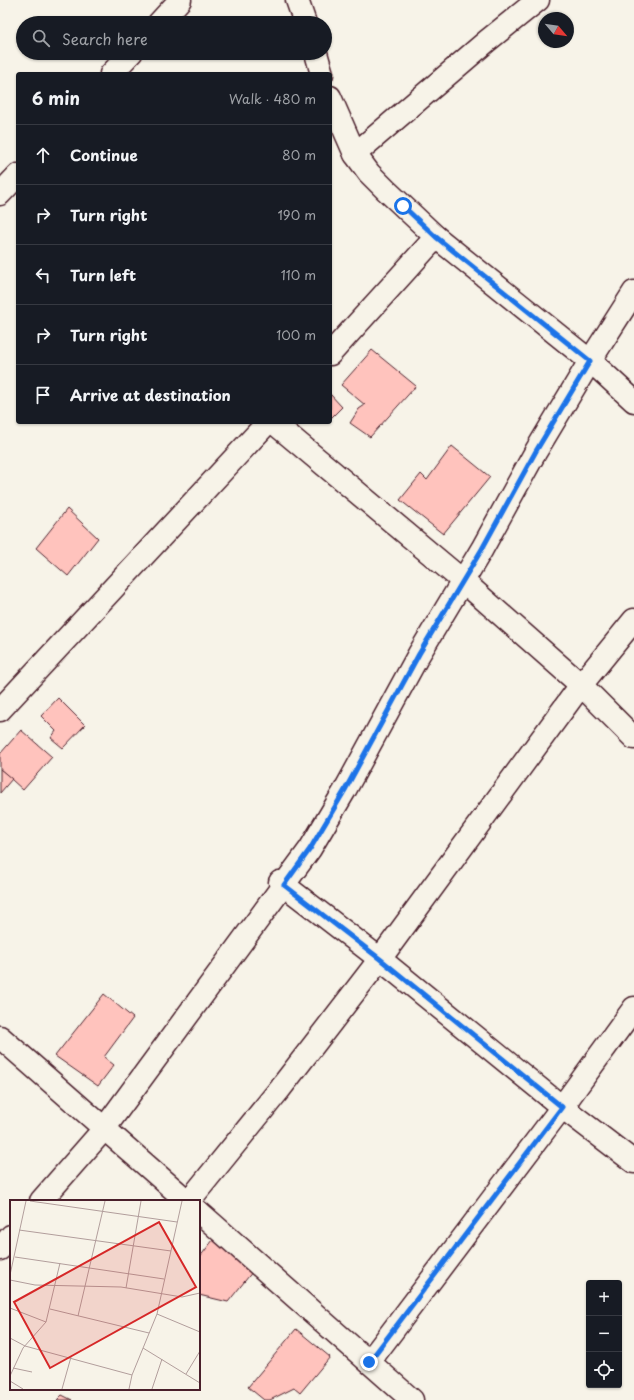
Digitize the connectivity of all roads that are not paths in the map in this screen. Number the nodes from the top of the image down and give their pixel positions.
1 (180, 0) edge
2 (297, 0) edge
3 (538, 0) edge
4 (165, 16) edge
5 (303, 16) edge
6 (124, 60) edge
7 (318, 60) edge
8 (113, 72) edge
9 (321, 72) edge
10 (332, 102) edge
11 (355, 154) junction
12 (16, 177) edge
13 (0, 194) edge
14 (436, 237) junction
15 (634, 292) edge
16 (332, 352) edge
17 (590, 361) junction
18 (634, 401) edge
19 (266, 424) edge
20 (275, 424) edge
21 (463, 581) junction
22 (634, 620) edge
23 (581, 685) junction
24 (0, 710) edge
25 (634, 738) edge
26 (282, 884) junction
27 (380, 959) junction
28 (634, 1008) edge
29 (0, 1037) edge
30 (562, 1107) junction
31 (104, 1128) junction
32 (634, 1162) edge
33 (42, 1200) edge
34 (187, 1200) edge
35 (189, 1200) edge
36 (200, 1213) edge
37 (10, 1237) edge
38 (0, 1249) edge
39 (369, 1362) junction
40 (412, 1400) edge

1 - 4 street
2 - 5 street
3 - 11 street
6 - 8 street
7 - 9 street
10 - 11 street
11 - 14 street
12 - 13 street
14 - 16 street
14 - 17 street
15 - 17 street
17 - 18 street
17 - 21 street
19 - 24 street
20 - 21 street
21 - 23 street
21 - 26 street
22 - 23 street
23 - 25 street
23 - 27 street
26 - 27 street
26 - 31 street
27 - 30 street
27 - 35 street
28 - 30 street
29 - 31 street
30 - 32 street
30 - 39 street
31 - 33 street
31 - 34 street
36 - 39 street
37 - 38 street
39 - 40 street

